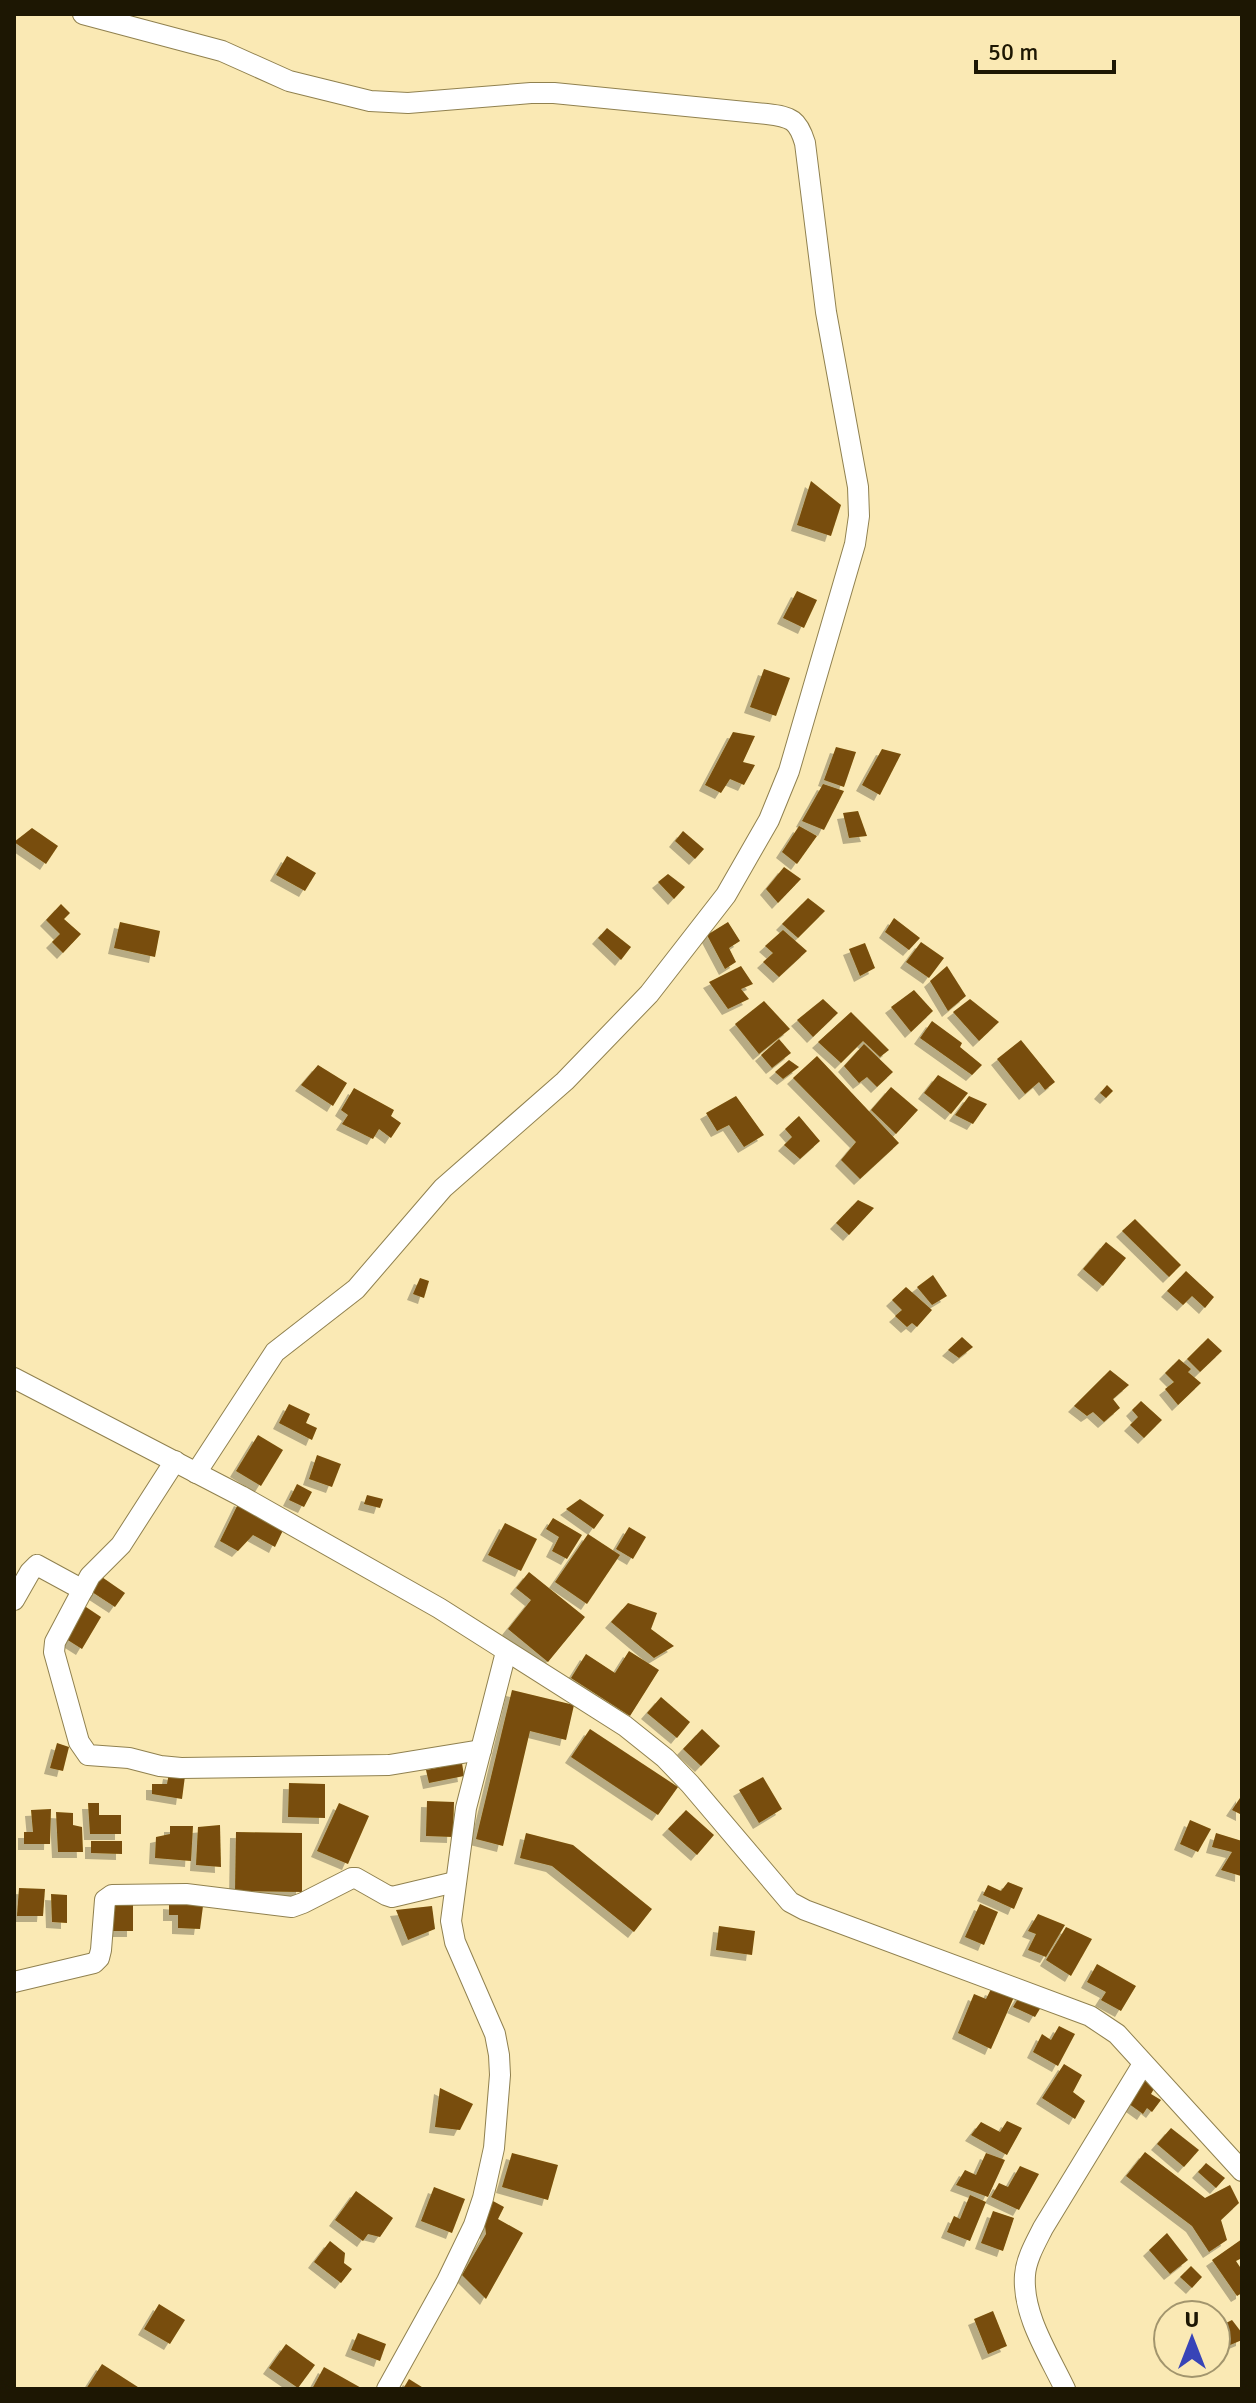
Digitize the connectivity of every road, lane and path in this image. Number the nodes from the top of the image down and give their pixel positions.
1 (83, 14) edge
2 (14, 1378) edge
3 (175, 1461) junction
4 (196, 1473) junction
5 (83, 1590) junction
6 (14, 1600) edge
7 (506, 1652) junction
8 (481, 1750) junction
9 (455, 1882) junction
10 (14, 1982) edge
11 (1143, 2064) junction
12 (1242, 2171) edge
13 (387, 2389) edge
14 (1065, 2389) edge

1 - 4 street
2 - 3 street
3 - 4 street
3 - 5 street
4 - 7 street
5 - 6 street
5 - 8 street
7 - 8 street
7 - 11 street
8 - 9 street
9 - 10 street
9 - 13 street
11 - 12 street
11 - 14 street

